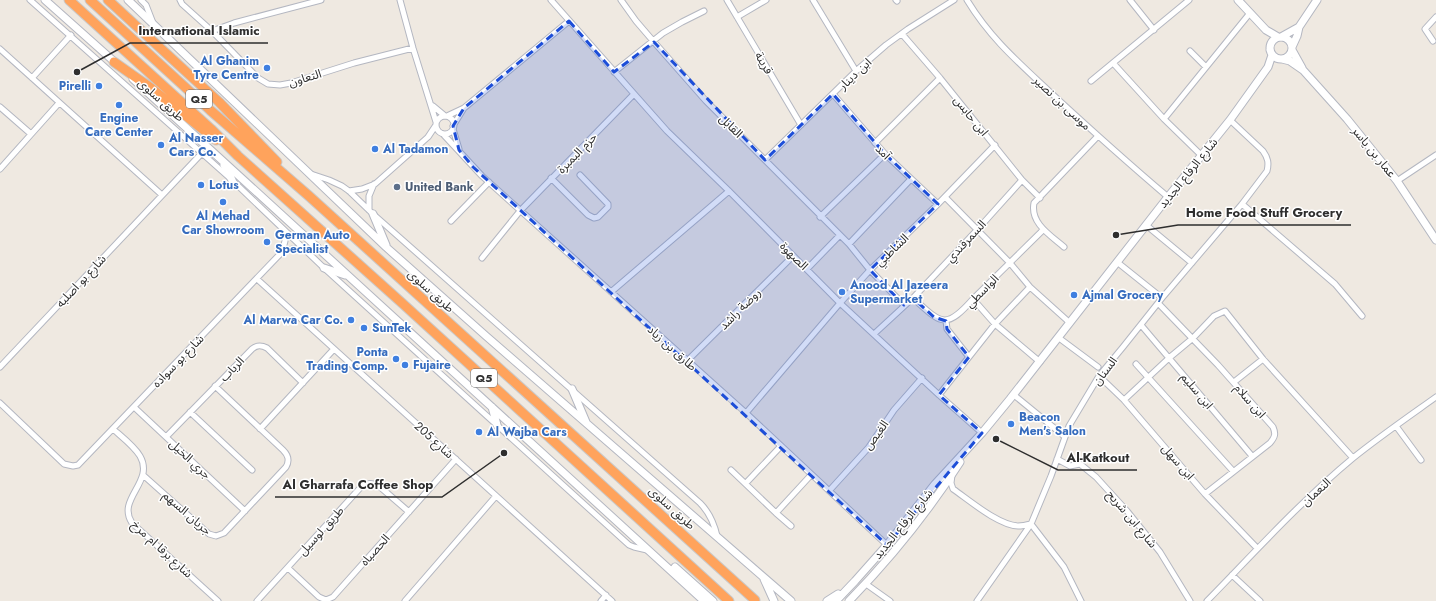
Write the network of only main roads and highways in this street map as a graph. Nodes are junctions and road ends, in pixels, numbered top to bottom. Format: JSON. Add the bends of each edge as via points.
{"nodes":[{"id":1,"x":45,"y":0,"type":"edge"},
{"id":2,"x":69,"y":0,"type":"edge"},
{"id":3,"x":90,"y":0,"type":"edge"},
{"id":4,"x":108,"y":0,"type":"edge"},
{"id":5,"x":128,"y":0,"type":"edge"},
{"id":6,"x":1238,"y":0,"type":"edge"},
{"id":7,"x":1317,"y":0,"type":"edge"},
{"id":8,"x":1299,"y":27,"type":"junction"},
{"id":9,"x":1266,"y":30,"type":"junction"},
{"id":10,"x":1280,"y":37,"type":"junction"},
{"id":11,"x":1292,"y":48,"type":"junction"},
{"id":12,"x":1270,"y":49,"type":"junction"},
{"id":13,"x":1281,"y":59,"type":"junction"},
{"id":14,"x":114,"y":62,"type":"junction"},
{"id":15,"x":1268,"y":67,"type":"junction"},
{"id":16,"x":1303,"y":70,"type":"junction"},
{"id":17,"x":238,"y":156,"type":"junction"},
{"id":18,"x":222,"y":161,"type":"junction"},
{"id":19,"x":232,"y":180,"type":"road end"},
{"id":20,"x":309,"y":196,"type":"junction"},
{"id":21,"x":371,"y":212,"type":"road end"},
{"id":22,"x":1436,"y":240,"type":"edge"},
{"id":23,"x":386,"y":247,"type":"junction"},
{"id":24,"x":324,"y":268,"type":"road end"},
{"id":25,"x":348,"y":276,"type":"junction"},
{"id":26,"x":572,"y":390,"type":"road end"},
{"id":27,"x":492,"y":406,"type":"junction"},
{"id":28,"x":586,"y":424,"type":"junction"},
{"id":29,"x":497,"y":425,"type":"road end"},
{"id":30,"x":970,"y":446,"type":"junction"},
{"id":31,"x":650,"y":550,"type":"junction"},
{"id":32,"x":762,"y":576,"type":"junction"},
{"id":33,"x":849,"y":588,"type":"junction"},
{"id":34,"x":755,"y":600,"type":"edge"},
{"id":35,"x":789,"y":600,"type":"edge"},
{"id":36,"x":704,"y":601,"type":"edge"},
{"id":37,"x":712,"y":601,"type":"edge"},
{"id":38,"x":729,"y":601,"type":"edge"},
{"id":39,"x":774,"y":601,"type":"edge"},
{"id":40,"x":798,"y":601,"type":"edge"},
{"id":41,"x":827,"y":601,"type":"edge"},
{"id":42,"x":836,"y":601,"type":"edge"},
{"id":43,"x":849,"y":601,"type":"edge"}],
"edges":[{"from":1,"to":14,"type":"main road","name":"طريق سلوى"},
{"from":2,"to":17,"type":"highway","name":"طريق سلوى","number":"Q5","via":[[211,128]]},
{"from":3,"to":20,"type":"highway","name":"طريق سلوى","number":"Q5"},
{"from":4,"to":20,"type":"highway","via":[[219,102]]},
{"from":5,"to":23,"type":"main road","name":"طريق سلوى"},
{"from":6,"to":9,"type":"main road"},
{"from":7,"to":8,"type":"main road"},
{"from":8,"to":10,"type":"main road"},
{"from":8,"to":11,"type":"main road"},
{"from":9,"to":10,"type":"main road"},
{"from":9,"to":12,"type":"main road"},
{"from":10,"to":11,"type":"main road","via":[[1288,39]]},
{"from":10,"to":12,"type":"main road","via":[[1272,41]]},
{"from":11,"to":13,"type":"main road","via":[[1290,55]]},
{"from":11,"to":16,"type":"main road","name":"عمار بن ياسر"},
{"from":12,"to":13,"type":"main road","via":[[1274,56]]},
{"from":12,"to":15,"type":"main road","name":"شارع الرفاع الجديد","via":[[1272,55]]},
{"from":13,"to":15,"type":"main road","name":"شارع الرفاع الجديد"},
{"from":13,"to":16,"type":"main road","name":"عمار بن ياسر","via":[[1290,61]]},
{"from":14,"to":17,"type":"highway"},
{"from":14,"to":18,"type":"main road","name":"طريق سلوى"},
{"from":15,"to":30,"type":"main road","name":"شارع الرفاع الجديد","via":[[1230,120],[1059,338]]},
{"from":16,"to":22,"type":"main road","name":"عمار بن ياسر","via":[[1397,181]]},
{"from":17,"to":38,"type":"highway","name":"طريق سلوى","number":"Q5"},
{"from":18,"to":19,"type":"main road"},
{"from":18,"to":25,"type":"main road","name":"طريق سلوى"},
{"from":20,"to":34,"type":"highway","name":"طريق سلوى","number":"Q5"},
{"from":21,"to":23,"type":"main road"},
{"from":23,"to":28,"type":"main road","name":"طريق سلوى"},
{"from":24,"to":25,"type":"main road"},
{"from":25,"to":27,"type":"main road","name":"طريق سلوى"},
{"from":26,"to":28,"type":"main road"},
{"from":27,"to":29,"type":"main road"},
{"from":27,"to":31,"type":"main road","name":"طريق سلوى"},
{"from":28,"to":32,"type":"main road","name":"طريق سلوى"},
{"from":30,"to":33,"type":"main road","name":"شارع الرفاع الجديد"},
{"from":30,"to":43,"type":"main road","name":"شارع الرفاع الجديد","via":[[940,492],[894,551]]},
{"from":31,"to":36,"type":"main road","name":"طريق سلوى"},
{"from":31,"to":37,"type":"main road","via":[[673,566]]},
{"from":32,"to":35,"type":"main road","name":"طريق سلوى"},
{"from":32,"to":39,"type":"main road"},
{"from":33,"to":41,"type":"main road"},
{"from":33,"to":42,"type":"main road","name":"شارع الرفاع الجديد"},
{"from":35,"to":40,"type":"main road","name":"طريق سلوى"}]}
